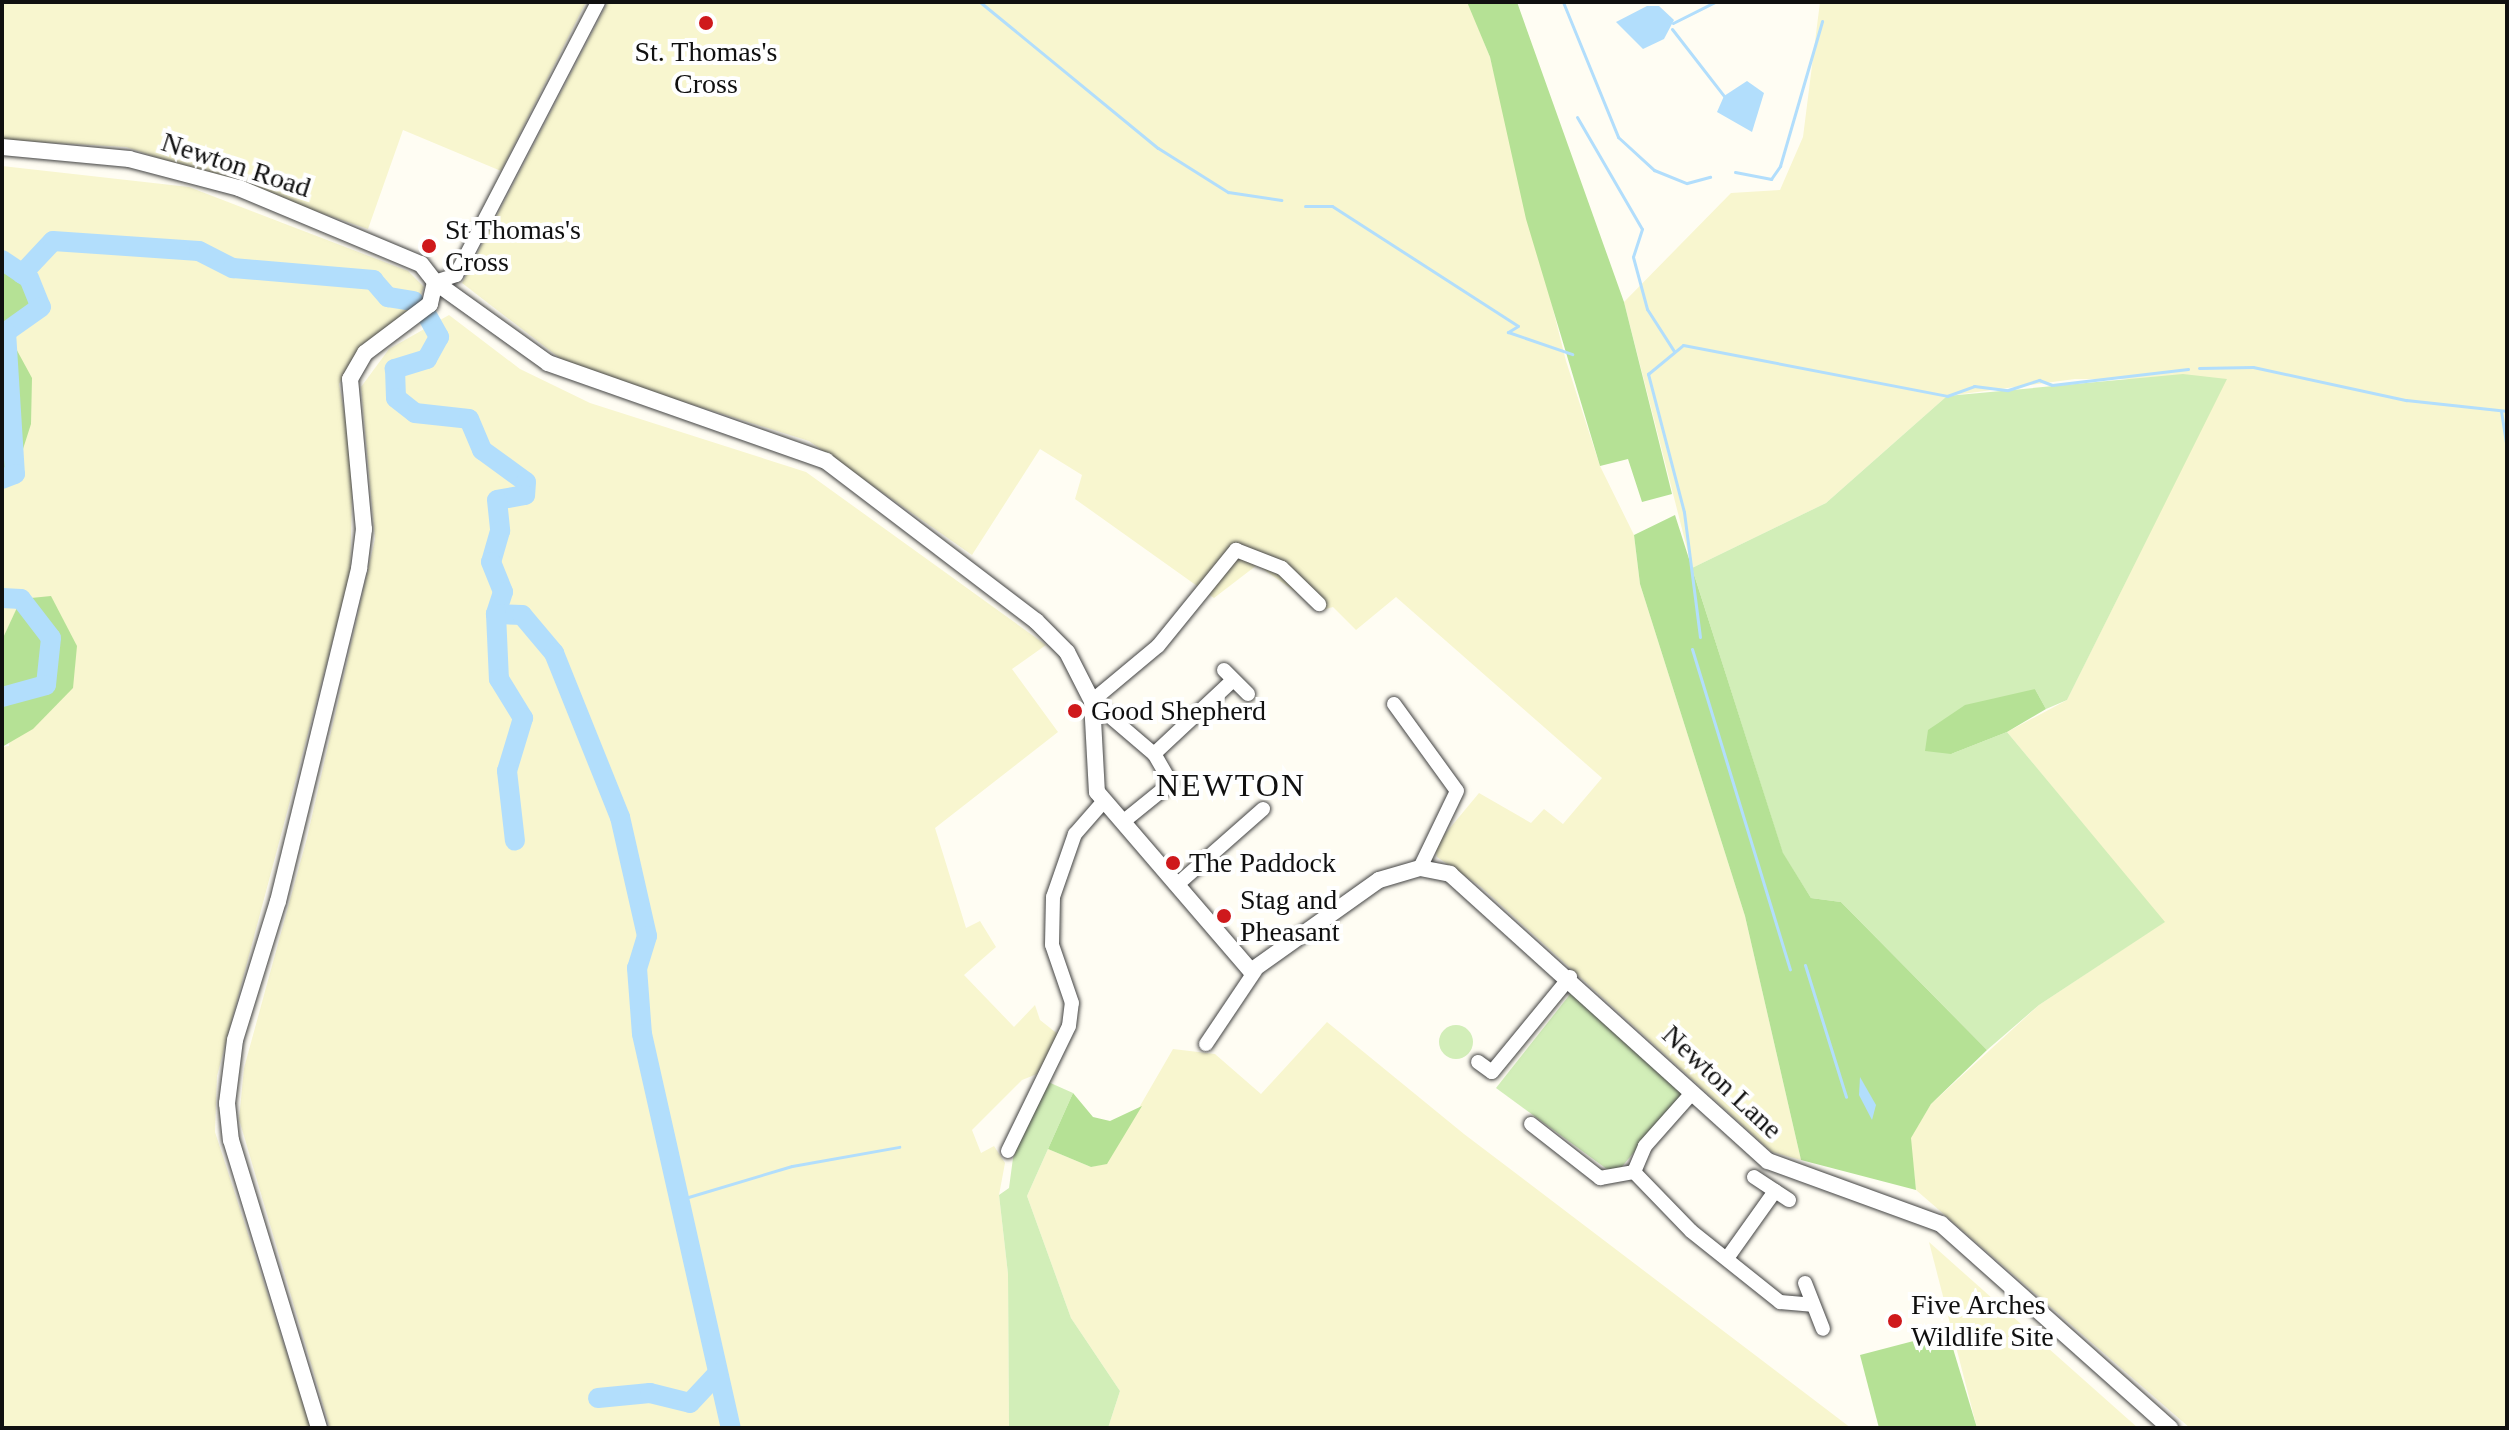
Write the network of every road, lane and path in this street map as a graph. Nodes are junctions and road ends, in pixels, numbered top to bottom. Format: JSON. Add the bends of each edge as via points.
{"nodes":[{"id":1,"x":598,"y":2,"type":"edge"},
{"id":2,"x":2,"y":147,"type":"edge"},
{"id":3,"x":435,"y":282,"type":"junction"},
{"id":4,"x":1319,"y":604,"type":"dead end"},
{"id":5,"x":1248,"y":694,"type":"dead end"},
{"id":6,"x":1092,"y":701,"type":"junction"},
{"id":7,"x":1394,"y":704,"type":"dead end"},
{"id":8,"x":1154,"y":754,"type":"junction"},
{"id":9,"x":1104,"y":801,"type":"junction"},
{"id":10,"x":1263,"y":809,"type":"dead end"},
{"id":11,"x":1124,"y":821,"type":"junction"},
{"id":12,"x":1420,"y":868,"type":"junction"},
{"id":13,"x":1179,"y":883,"type":"junction"},
{"id":14,"x":1251,"y":969,"type":"junction"},
{"id":15,"x":1570,"y":977,"type":"junction"},
{"id":16,"x":1206,"y":1044,"type":"dead end"},
{"id":17,"x":1478,"y":1062,"type":"dead end"},
{"id":18,"x":1692,"y":1093,"type":"junction"},
{"id":19,"x":1531,"y":1124,"type":"dead end"},
{"id":20,"x":1008,"y":1151,"type":"dead end"},
{"id":21,"x":1634,"y":1172,"type":"junction"},
{"id":22,"x":1754,"y":1177,"type":"dead end"},
{"id":23,"x":1775,"y":1191,"type":"junction"},
{"id":24,"x":1789,"y":1200,"type":"dead end"},
{"id":25,"x":1728,"y":1257,"type":"junction"},
{"id":26,"x":1805,"y":1283,"type":"dead end"},
{"id":27,"x":1812,"y":1305,"type":"junction"},
{"id":28,"x":1823,"y":1329,"type":"dead end"},
{"id":29,"x":319,"y":1428,"type":"edge"},
{"id":30,"x":2170,"y":1428,"type":"edge"}],
"edges":[{"from":1,"to":3,"type":"street","via":[[456,275]]},
{"from":2,"to":3,"type":"street","name":"Newton Road","via":[[129,159],[239,188],[401,254],[431,271]]},
{"from":3,"to":6,"type":"street","name":"Newton Road","via":[[548,363],[826,461],[1036,621],[1067,652]]},
{"from":3,"to":29,"type":"street","via":[[430,304],[365,353],[350,379],[364,529],[359,569],[278,901],[235,1040],[227,1103],[231,1140]]},
{"from":4,"to":6,"type":"street","via":[[1282,568],[1236,550],[1158,646]]},
{"from":5,"to":8,"type":"street","via":[[1228,675]]},
{"from":6,"to":8,"type":"street"},
{"from":6,"to":9,"type":"street","via":[[1093,778]]},
{"from":7,"to":12,"type":"street","via":[[1457,791]]},
{"from":8,"to":11,"type":"street","via":[[1171,783]]},
{"from":9,"to":11,"type":"street"},
{"from":9,"to":20,"type":"street","via":[[1075,834],[1053,897],[1052,945],[1072,1003],[1069,1026]]},
{"from":10,"to":13,"type":"street"},
{"from":11,"to":13,"type":"street"},
{"from":12,"to":14,"type":"street","via":[[1379,880]]},
{"from":12,"to":15,"type":"street","name":"Newton Lane","via":[[1462,881]]},
{"from":13,"to":14,"type":"street"},
{"from":14,"to":16,"type":"street"},
{"from":15,"to":17,"type":"street","via":[[1492,1072]]},
{"from":15,"to":18,"type":"street","name":"Newton Lane"},
{"from":18,"to":21,"type":"street","via":[[1639,1154]]},
{"from":18,"to":30,"type":"street","name":"Newton Lane","via":[[1768,1161],[1802,1178],[1914,1210],[1981,1257]]},
{"from":19,"to":21,"type":"street","via":[[1600,1178]]},
{"from":21,"to":25,"type":"street"},
{"from":22,"to":23,"type":"street"},
{"from":23,"to":24,"type":"street"},
{"from":23,"to":25,"type":"street"},
{"from":25,"to":27,"type":"street","via":[[1784,1305]]},
{"from":26,"to":27,"type":"street"},
{"from":27,"to":28,"type":"street"}]}
